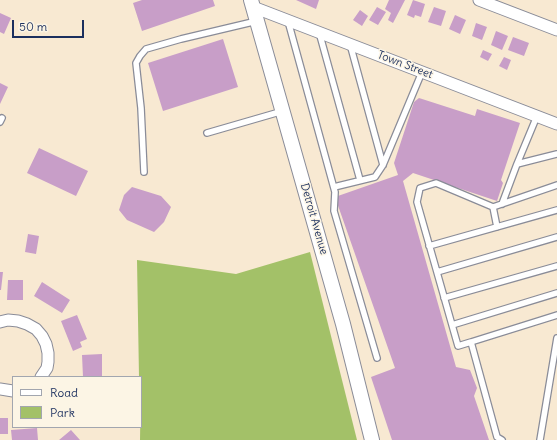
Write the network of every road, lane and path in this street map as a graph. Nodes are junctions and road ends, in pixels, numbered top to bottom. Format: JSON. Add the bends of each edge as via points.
{"nodes":[{"id":1,"x":479,"y":0,"type":"edge"},
{"id":2,"x":252,"y":4,"type":"edge"},
{"id":3,"x":288,"y":20,"type":"junction"},
{"id":4,"x":257,"y":21,"type":"junction"},
{"id":5,"x":557,"y":30,"type":"edge"},
{"id":6,"x":319,"y":32,"type":"junction"},
{"id":7,"x":350,"y":44,"type":"junction"},
{"id":8,"x":422,"y":72,"type":"junction"},
{"id":9,"x":283,"y":111,"type":"junction"},
{"id":10,"x":537,"y":116,"type":"junction"},
{"id":11,"x":557,"y":124,"type":"edge"},
{"id":12,"x":207,"y":133,"type":"dead end"},
{"id":13,"x":557,"y":154,"type":"edge"},
{"id":14,"x":517,"y":164,"type":"junction"},
{"id":15,"x":383,"y":165,"type":"junction"},
{"id":16,"x":144,"y":172,"type":"dead end"},
{"id":17,"x":360,"y":180,"type":"junction"},
{"id":18,"x":557,"y":185,"type":"edge"},
{"id":19,"x":334,"y":187,"type":"junction"},
{"id":20,"x":502,"y":204,"type":"junction"},
{"id":21,"x":493,"y":207,"type":"junction"},
{"id":22,"x":557,"y":210,"type":"edge"},
{"id":23,"x":497,"y":227,"type":"junction"},
{"id":24,"x":557,"y":237,"type":"edge"},
{"id":25,"x":429,"y":246,"type":"junction"},
{"id":26,"x":557,"y":266,"type":"edge"},
{"id":27,"x":437,"y":272,"type":"junction"},
{"id":28,"x":557,"y":293,"type":"edge"},
{"id":29,"x":444,"y":298,"type":"junction"},
{"id":30,"x":557,"y":315,"type":"edge"},
{"id":31,"x":0,"y":322,"type":"edge"},
{"id":32,"x":452,"y":325,"type":"junction"},
{"id":33,"x":557,"y":338,"type":"edge"},
{"id":34,"x":471,"y":342,"type":"junction"},
{"id":35,"x":377,"y":358,"type":"dead end"},
{"id":36,"x":44,"y":373,"type":"edge"},
{"id":37,"x":0,"y":389,"type":"edge"},
{"id":38,"x":12,"y":391,"type":"edge"},
{"id":39,"x":372,"y":440,"type":"edge"},
{"id":40,"x":502,"y":440,"type":"edge"},
{"id":41,"x":540,"y":440,"type":"edge"}],
"edges":[{"from":1,"to":5,"type":"street"},
{"from":2,"to":3,"type":"street","name":"Town Street"},
{"from":2,"to":4,"type":"street","name":"Detroit Avenue"},
{"from":3,"to":6,"type":"street","name":"Town Street"},
{"from":3,"to":19,"type":"lane"},
{"from":4,"to":9,"type":"street","name":"Detroit Avenue"},
{"from":4,"to":16,"type":"lane","via":[[146,49],[140,56],[136,63]]},
{"from":6,"to":7,"type":"street","name":"Town Street"},
{"from":6,"to":17,"type":"lane"},
{"from":7,"to":8,"type":"street","name":"Town Street"},
{"from":7,"to":15,"type":"lane"},
{"from":8,"to":10,"type":"street","name":"Town Street"},
{"from":8,"to":15,"type":"lane"},
{"from":9,"to":12,"type":"lane"},
{"from":9,"to":39,"type":"street","name":"Detroit Avenue","via":[[343,324]]},
{"from":10,"to":11,"type":"street","name":"Town Street"},
{"from":10,"to":14,"type":"lane"},
{"from":13,"to":14,"type":"lane"},
{"from":14,"to":20,"type":"lane"},
{"from":15,"to":17,"type":"lane","via":[[375,177]]},
{"from":17,"to":19,"type":"lane"},
{"from":18,"to":20,"type":"lane"},
{"from":19,"to":35,"type":"lane","via":[[334,211]]},
{"from":20,"to":21,"type":"lane"},
{"from":21,"to":23,"type":"lane"},
{"from":21,"to":25,"type":"lane","via":[[436,183],[420,188],[417,202]]},
{"from":22,"to":23,"type":"lane"},
{"from":23,"to":25,"type":"lane"},
{"from":24,"to":27,"type":"lane"},
{"from":25,"to":27,"type":"lane"},
{"from":26,"to":29,"type":"lane"},
{"from":27,"to":29,"type":"lane"},
{"from":28,"to":32,"type":"lane"},
{"from":29,"to":32,"type":"lane"},
{"from":30,"to":34,"type":"lane"},
{"from":31,"to":36,"type":"street","via":[[18,321],[36,329],[42,336],[48,353]]},
{"from":32,"to":34,"type":"lane","via":[[458,346]]},
{"from":33,"to":41,"type":"lane"},
{"from":34,"to":40,"type":"lane","via":[[498,437]]},
{"from":37,"to":38,"type":"street"}]}
